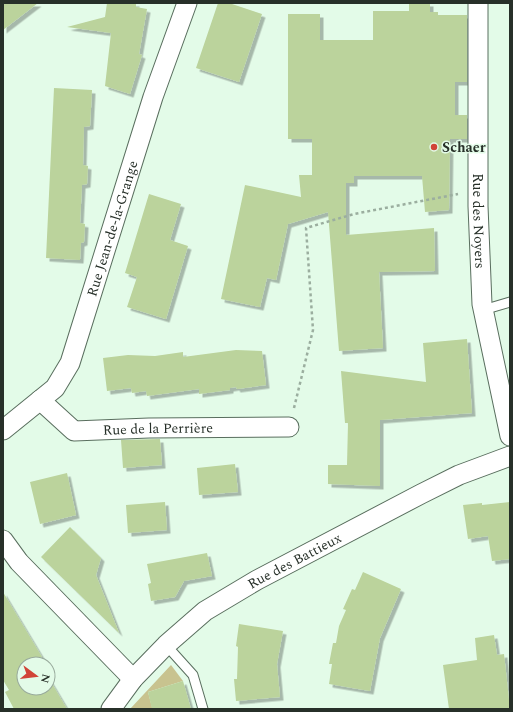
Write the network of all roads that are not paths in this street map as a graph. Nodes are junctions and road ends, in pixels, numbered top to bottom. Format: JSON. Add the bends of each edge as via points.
{"nodes":[{"id":1,"x":187,"y":3,"type":"edge"},
{"id":2,"x":478,"y":3,"type":"edge"},
{"id":3,"x":510,"y":302,"type":"edge"},
{"id":4,"x":483,"y":310,"type":"junction"},
{"id":5,"x":40,"y":400,"type":"junction"},
{"id":6,"x":289,"y":427,"type":"road end"},
{"id":7,"x":3,"y":430,"type":"edge"},
{"id":8,"x":510,"y":436,"type":"edge"},
{"id":9,"x":510,"y":456,"type":"edge"},
{"id":10,"x":3,"y":540,"type":"edge"},
{"id":11,"x":166,"y":645,"type":"junction"},
{"id":12,"x":133,"y":679,"type":"junction"},
{"id":13,"x":111,"y":709,"type":"edge"},
{"id":14,"x":203,"y":709,"type":"edge"}],
"edges":[{"from":1,"to":5,"type":"street","name":"Rue Jean-de-la-Grange","via":[[153,97],[70,363],[55,388]]},
{"from":2,"to":4,"type":"street","name":"Rue des Noyers","via":[[478,206]]},
{"from":3,"to":4,"type":"lane"},
{"from":4,"to":8,"type":"street","name":"Rue des Noyers"},
{"from":5,"to":6,"type":"street","name":"Rue de la Perrière","via":[[74,431]]},
{"from":5,"to":7,"type":"street","name":"Rue Jean-de-la-Grange"},
{"from":9,"to":11,"type":"street","name":"Rue des Battieux","via":[[459,475],[257,580],[205,611]]},
{"from":10,"to":12,"type":"street","via":[[24,568]]},
{"from":11,"to":12,"type":"street","name":"Rue des Battieux"},
{"from":11,"to":14,"type":"lane","via":[[193,674]]},
{"from":12,"to":13,"type":"street","name":"Rue des Battieux"}]}
